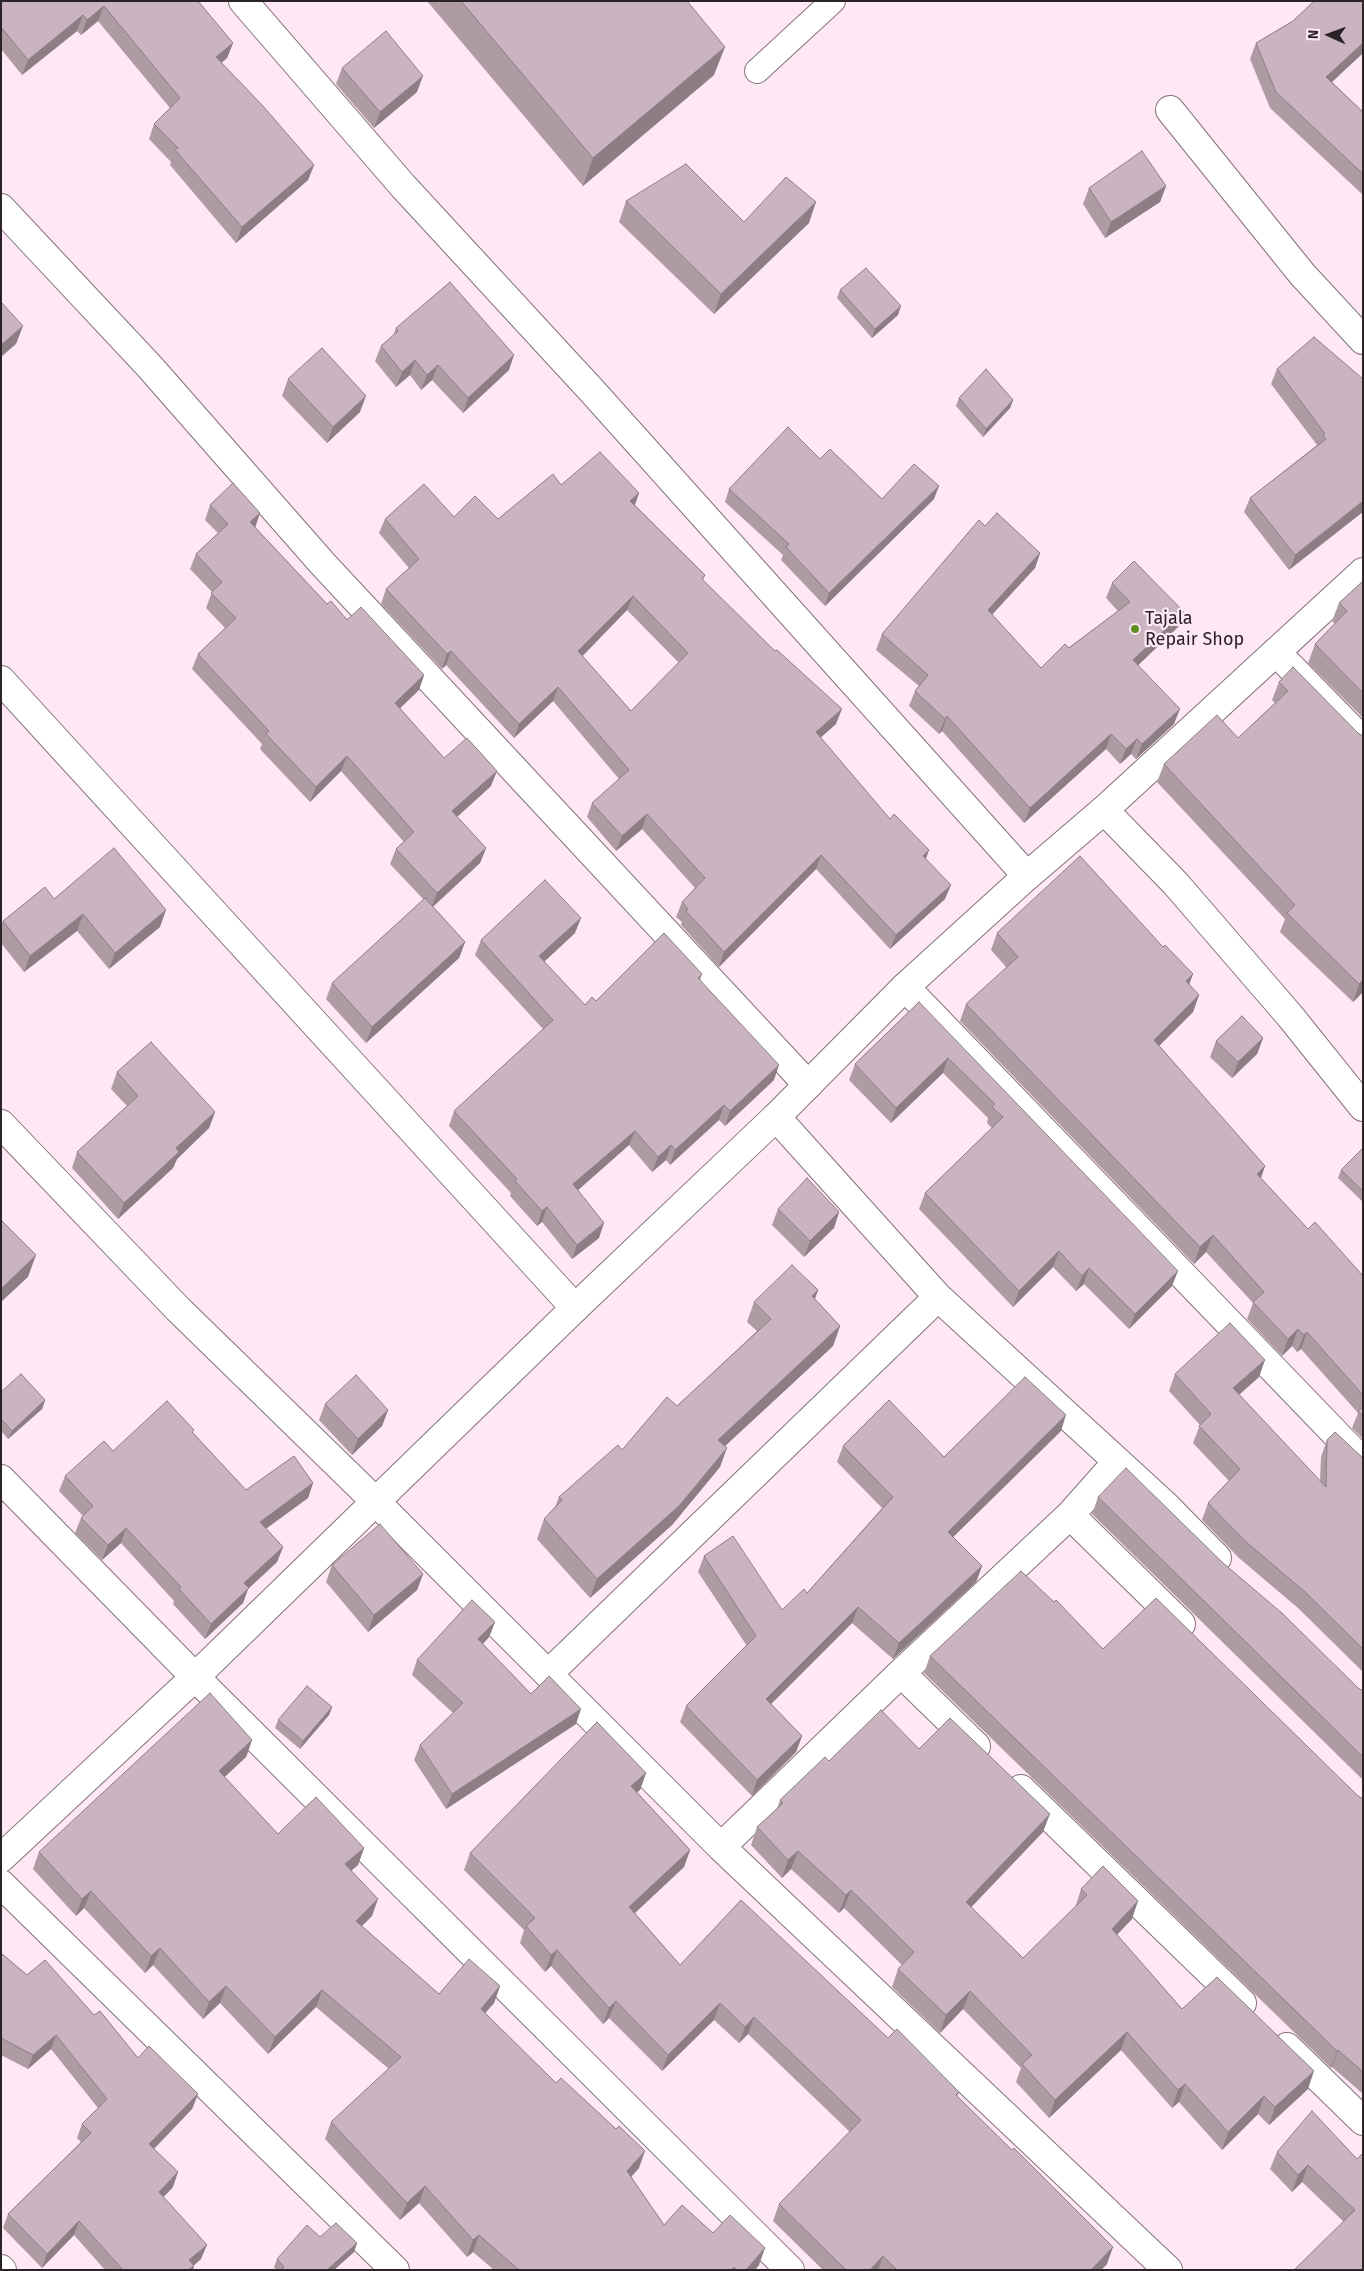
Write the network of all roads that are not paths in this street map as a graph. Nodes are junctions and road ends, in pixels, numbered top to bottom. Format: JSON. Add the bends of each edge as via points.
{"nodes":[{"id":1,"x":243,"y":1,"type":"edge"},
{"id":2,"x":833,"y":1,"type":"edge"},
{"id":3,"x":758,"y":71,"type":"dead end"},
{"id":4,"x":1170,"y":110,"type":"dead end"},
{"id":5,"x":1,"y":208,"type":"edge"},
{"id":6,"x":1363,"y":340,"type":"edge"},
{"id":7,"x":1363,"y":572,"type":"edge"},
{"id":8,"x":1276,"y":652,"type":"junction"},
{"id":9,"x":1,"y":680,"type":"edge"},
{"id":10,"x":1363,"y":741,"type":"edge"},
{"id":11,"x":1104,"y":810,"type":"junction"},
{"id":12,"x":1027,"y":876,"type":"junction"},
{"id":13,"x":905,"y":987,"type":"junction"},
{"id":14,"x":808,"y":1085,"type":"junction"},
{"id":15,"x":1363,"y":1107,"type":"edge"},
{"id":16,"x":776,"y":1116,"type":"junction"},
{"id":17,"x":1,"y":1124,"type":"edge"},
{"id":18,"x":938,"y":1297,"type":"junction"},
{"id":19,"x":575,"y":1308,"type":"junction"},
{"id":20,"x":1117,"y":1462,"type":"junction"},
{"id":21,"x":1363,"y":1462,"type":"edge"},
{"id":22,"x":1,"y":1479,"type":"edge"},
{"id":23,"x":376,"y":1502,"type":"junction"},
{"id":24,"x":1070,"y":1515,"type":"junction"},
{"id":25,"x":1235,"y":1576,"type":"edge"},
{"id":26,"x":1196,"y":1639,"type":"edge"},
{"id":27,"x":900,"y":1673,"type":"junction"},
{"id":28,"x":548,"y":1674,"type":"junction"},
{"id":29,"x":195,"y":1677,"type":"junction"},
{"id":30,"x":721,"y":1847,"type":"junction"},
{"id":31,"x":1,"y":1858,"type":"edge"},
{"id":32,"x":1,"y":1884,"type":"edge"},
{"id":33,"x":1363,"y":2121,"type":"edge"},
{"id":34,"x":395,"y":2270,"type":"edge"},
{"id":35,"x":790,"y":2270,"type":"edge"},
{"id":36,"x":1168,"y":2270,"type":"edge"}],
"edges":[{"from":1,"to":12,"type":"street","via":[[403,186],[593,392]]},
{"from":2,"to":3,"type":"lane"},
{"from":4,"to":6,"type":"street","via":[[1302,274]]},
{"from":5,"to":14,"type":"street","via":[[150,367],[322,563]]},
{"from":7,"to":8,"type":"street"},
{"from":8,"to":10,"type":"street"},
{"from":8,"to":11,"type":"street"},
{"from":9,"to":19,"type":"street"},
{"from":11,"to":12,"type":"street"},
{"from":11,"to":15,"type":"street","via":[[1182,892],[1290,1016]]},
{"from":12,"to":13,"type":"street"},
{"from":13,"to":14,"type":"street"},
{"from":13,"to":21,"type":"street"},
{"from":14,"to":16,"type":"street"},
{"from":16,"to":18,"type":"street"},
{"from":16,"to":19,"type":"street"},
{"from":17,"to":23,"type":"street","via":[[178,1309]]},
{"from":18,"to":20,"type":"street"},
{"from":18,"to":28,"type":"street"},
{"from":19,"to":23,"type":"street"},
{"from":20,"to":24,"type":"street"},
{"from":20,"to":25,"type":"street","via":[[1165,1504]]},
{"from":22,"to":29,"type":"street"},
{"from":23,"to":28,"type":"street"},
{"from":23,"to":29,"type":"street"},
{"from":24,"to":26,"type":"street"},
{"from":24,"to":27,"type":"street"},
{"from":27,"to":30,"type":"street"},
{"from":27,"to":33,"type":"street"},
{"from":28,"to":30,"type":"street"},
{"from":29,"to":31,"type":"street"},
{"from":29,"to":35,"type":"street"},
{"from":30,"to":36,"type":"street"},
{"from":32,"to":34,"type":"street"}]}
